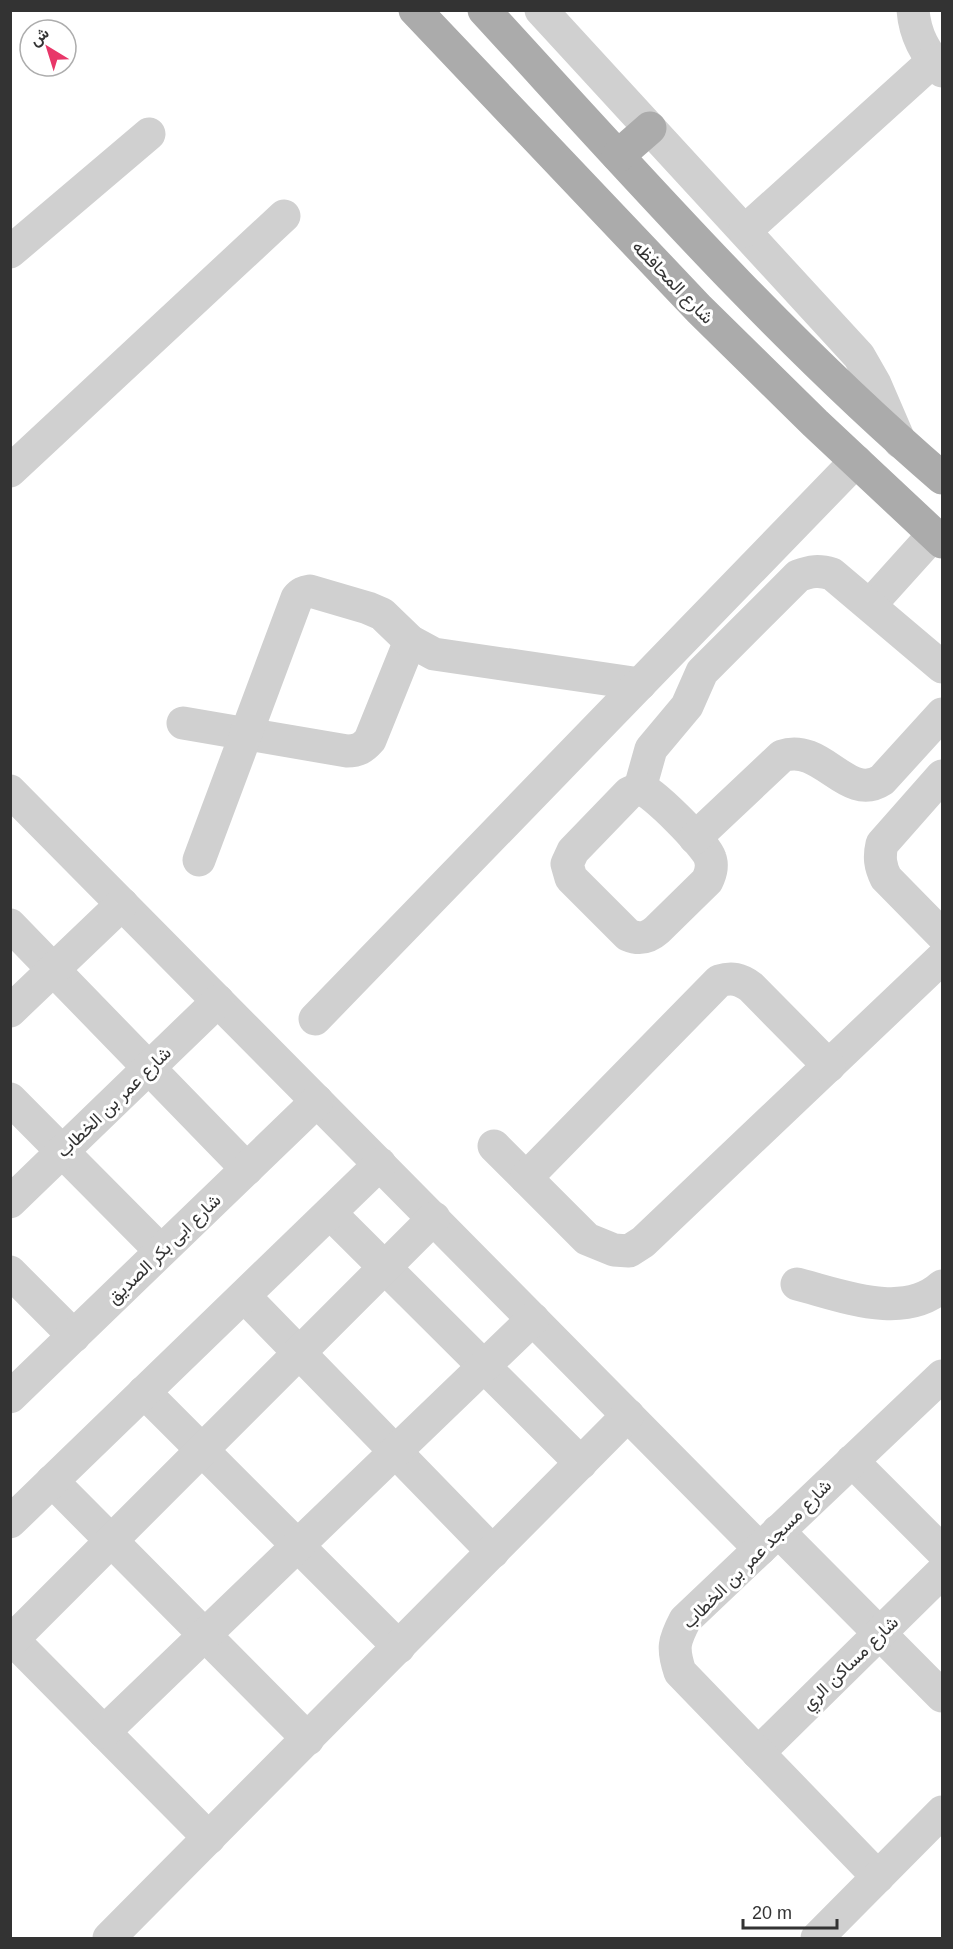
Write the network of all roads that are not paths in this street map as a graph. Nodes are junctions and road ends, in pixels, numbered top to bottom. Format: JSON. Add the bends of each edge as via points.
{"nodes":[{"id":1,"x":415,"y":10,"type":"edge"},
{"id":2,"x":484,"y":10,"type":"edge"},
{"id":3,"x":541,"y":10,"type":"edge"},
{"id":4,"x":913,"y":10,"type":"edge"},
{"id":5,"x":938,"y":66,"type":"edge"},
{"id":6,"x":650,"y":128,"type":"junction"},
{"id":7,"x":149,"y":134,"type":"dead end"},
{"id":8,"x":618,"y":156,"type":"junction"},
{"id":9,"x":284,"y":216,"type":"dead end"},
{"id":10,"x":745,"y":231,"type":"junction"},
{"id":11,"x":10,"y":252,"type":"edge"},
{"id":12,"x":900,"y":442,"type":"junction"},
{"id":13,"x":856,"y":461,"type":"junction"},
{"id":14,"x":10,"y":471,"type":"edge"},
{"id":15,"x":942,"y":478,"type":"edge"},
{"id":16,"x":938,"y":538,"type":"edge"},
{"id":17,"x":870,"y":605,"type":"junction"},
{"id":18,"x":410,"y":641,"type":"junction"},
{"id":19,"x":942,"y":667,"type":"edge"},
{"id":20,"x":640,"y":684,"type":"junction"},
{"id":21,"x":942,"y":714,"type":"edge"},
{"id":22,"x":183,"y":723,"type":"dead end"},
{"id":23,"x":246,"y":734,"type":"junction"},
{"id":24,"x":942,"y":776,"type":"edge"},
{"id":25,"x":640,"y":788,"type":"junction"},
{"id":26,"x":15,"y":804,"type":"edge"},
{"id":27,"x":695,"y":838,"type":"junction"},
{"id":28,"x":199,"y":860,"type":"dead end"},
{"id":29,"x":122,"y":904,"type":"junction"},
{"id":30,"x":10,"y":925,"type":"edge"},
{"id":31,"x":942,"y":935,"type":"edge"},
{"id":32,"x":942,"y":958,"type":"edge"},
{"id":33,"x":54,"y":970,"type":"junction"},
{"id":34,"x":218,"y":1001,"type":"junction"},
{"id":35,"x":10,"y":1011,"type":"edge"},
{"id":36,"x":315,"y":1019,"type":"dead end"},
{"id":37,"x":829,"y":1065,"type":"junction"},
{"id":38,"x":150,"y":1068,"type":"junction"},
{"id":39,"x":10,"y":1100,"type":"edge"},
{"id":40,"x":317,"y":1101,"type":"junction"},
{"id":41,"x":494,"y":1146,"type":"dead end"},
{"id":42,"x":62,"y":1152,"type":"junction"},
{"id":43,"x":380,"y":1164,"type":"junction"},
{"id":44,"x":247,"y":1168,"type":"junction"},
{"id":45,"x":526,"y":1178,"type":"junction"},
{"id":46,"x":10,"y":1202,"type":"edge"},
{"id":47,"x":330,"y":1213,"type":"junction"},
{"id":48,"x":434,"y":1218,"type":"junction"},
{"id":49,"x":161,"y":1251,"type":"junction"},
{"id":50,"x":384,"y":1267,"type":"junction"},
{"id":51,"x":10,"y":1272,"type":"edge"},
{"id":52,"x":797,"y":1284,"type":"dead end"},
{"id":53,"x":942,"y":1286,"type":"edge"},
{"id":54,"x":244,"y":1296,"type":"junction"},
{"id":55,"x":533,"y":1319,"type":"junction"},
{"id":56,"x":74,"y":1336,"type":"junction"},
{"id":57,"x":299,"y":1352,"type":"junction"},
{"id":58,"x":484,"y":1366,"type":"junction"},
{"id":59,"x":937,"y":1391,"type":"edge"},
{"id":60,"x":144,"y":1392,"type":"junction"},
{"id":61,"x":10,"y":1397,"type":"edge"},
{"id":62,"x":628,"y":1415,"type":"junction"},
{"id":63,"x":202,"y":1450,"type":"junction"},
{"id":64,"x":396,"y":1451,"type":"junction"},
{"id":65,"x":852,"y":1461,"type":"junction"},
{"id":66,"x":581,"y":1463,"type":"junction"},
{"id":67,"x":52,"y":1481,"type":"junction"},
{"id":68,"x":10,"y":1522,"type":"edge"},
{"id":69,"x":111,"y":1540,"type":"junction"},
{"id":70,"x":769,"y":1540,"type":"junction"},
{"id":71,"x":298,"y":1546,"type":"junction"},
{"id":72,"x":942,"y":1551,"type":"edge"},
{"id":73,"x":493,"y":1552,"type":"junction"},
{"id":74,"x":942,"y":1572,"type":"edge"},
{"id":75,"x":880,"y":1634,"type":"junction"},
{"id":76,"x":205,"y":1635,"type":"junction"},
{"id":77,"x":12,"y":1638,"type":"edge"},
{"id":78,"x":399,"y":1647,"type":"junction"},
{"id":79,"x":942,"y":1696,"type":"edge"},
{"id":80,"x":104,"y":1732,"type":"junction"},
{"id":81,"x":308,"y":1738,"type":"junction"},
{"id":82,"x":758,"y":1753,"type":"junction"},
{"id":83,"x":942,"y":1812,"type":"edge"},
{"id":84,"x":209,"y":1838,"type":"junction"},
{"id":85,"x":878,"y":1877,"type":"junction"},
{"id":86,"x":109,"y":1938,"type":"edge"},
{"id":87,"x":818,"y":1938,"type":"edge"}],
"edges":[{"from":1,"to":13,"type":"main road","name":"شارع المحافظه","via":[[699,309]]},
{"from":2,"to":8,"type":"main road"},
{"from":3,"to":6,"type":"street"},
{"from":4,"to":5,"type":"street","via":[[914,28],[922,46]]},
{"from":5,"to":10,"type":"street"},
{"from":6,"to":8,"type":"main road"},
{"from":6,"to":10,"type":"street"},
{"from":7,"to":11,"type":"street"},
{"from":8,"to":12,"type":"main road","via":[[727,273]]},
{"from":9,"to":14,"type":"street"},
{"from":10,"to":12,"type":"street","via":[[859,356]]},
{"from":12,"to":15,"type":"main road"},
{"from":13,"to":16,"type":"main road","name":"شارع المحافظه"},
{"from":13,"to":20,"type":"street"},
{"from":16,"to":17,"type":"street"},
{"from":17,"to":19,"type":"street"},
{"from":17,"to":25,"type":"street","via":[[832,573],[815,570],[798,576],[702,672],[687,706],[651,749]]},
{"from":18,"to":20,"type":"street","via":[[434,654]]},
{"from":18,"to":23,"type":"street","via":[[364,747],[347,752]]},
{"from":18,"to":23,"type":"street","via":[[382,614],[310,591],[301,594]]},
{"from":20,"to":36,"type":"street"},
{"from":21,"to":27,"type":"street","via":[[874,785],[859,786],[800,753],[782,756]]},
{"from":22,"to":23,"type":"street"},
{"from":23,"to":28,"type":"street"},
{"from":24,"to":31,"type":"street","via":[[882,844],[880,867]]},
{"from":25,"to":27,"type":"street","via":[[652,793]]},
{"from":25,"to":27,"type":"street","via":[[621,801],[573,851],[567,864],[572,878],[628,935],[651,936],[707,881],[711,873],[710,856]]},
{"from":26,"to":29,"type":"street"},
{"from":29,"to":33,"type":"street"},
{"from":29,"to":34,"type":"street"},
{"from":30,"to":33,"type":"street"},
{"from":32,"to":37,"type":"street"},
{"from":33,"to":35,"type":"street"},
{"from":33,"to":38,"type":"street"},
{"from":34,"to":38,"type":"street","name":"شارع عمر بن الخطاب"},
{"from":34,"to":40,"type":"street"},
{"from":37,"to":45,"type":"street","via":[[644,1242],[629,1251],[614,1250],[587,1239]]},
{"from":37,"to":45,"type":"street","via":[[742,980],[719,981]]},
{"from":38,"to":42,"type":"street","name":"شارع عمر بن الخطاب"},
{"from":38,"to":44,"type":"street"},
{"from":39,"to":42,"type":"street"},
{"from":40,"to":43,"type":"street"},
{"from":40,"to":44,"type":"street","name":"شارع ابى بكر الصديق"},
{"from":41,"to":45,"type":"street"},
{"from":42,"to":46,"type":"street","name":"شارع عمر بن الخطاب"},
{"from":42,"to":49,"type":"street"},
{"from":43,"to":47,"type":"street"},
{"from":43,"to":48,"type":"street"},
{"from":44,"to":49,"type":"street","name":"شارع ابى بكر الصديق"},
{"from":47,"to":50,"type":"street"},
{"from":47,"to":54,"type":"street"},
{"from":48,"to":50,"type":"street"},
{"from":48,"to":55,"type":"street"},
{"from":49,"to":56,"type":"street","name":"شارع ابى بكر الصديق"},
{"from":50,"to":57,"type":"street"},
{"from":50,"to":58,"type":"street"},
{"from":51,"to":56,"type":"street"},
{"from":52,"to":53,"type":"street","via":[[896,1305],[918,1300]]},
{"from":54,"to":57,"type":"street"},
{"from":54,"to":60,"type":"street"},
{"from":55,"to":58,"type":"street"},
{"from":55,"to":62,"type":"street"},
{"from":56,"to":61,"type":"street","name":"شارع ابى بكر الصديق"},
{"from":57,"to":63,"type":"street"},
{"from":57,"to":64,"type":"street"},
{"from":58,"to":64,"type":"street"},
{"from":58,"to":66,"type":"street"},
{"from":59,"to":65,"type":"street","name":"شارع مسجد عمر بن الخطاب"},
{"from":60,"to":63,"type":"street"},
{"from":60,"to":67,"type":"street"},
{"from":62,"to":66,"type":"street"},
{"from":62,"to":70,"type":"street"},
{"from":63,"to":69,"type":"street"},
{"from":63,"to":71,"type":"street"},
{"from":64,"to":71,"type":"street"},
{"from":64,"to":73,"type":"street"},
{"from":65,"to":70,"type":"street","name":"شارع مسجد عمر بن الخطاب"},
{"from":65,"to":72,"type":"street"},
{"from":66,"to":73,"type":"street"},
{"from":67,"to":68,"type":"street"},
{"from":67,"to":69,"type":"street"},
{"from":69,"to":76,"type":"street"},
{"from":69,"to":77,"type":"street"},
{"from":70,"to":75,"type":"street"},
{"from":70,"to":82,"type":"street","name":"شارع مسجد عمر بن الخطاب","via":[[686,1620],[676,1638],[674,1654],[680,1672]]},
{"from":71,"to":76,"type":"street"},
{"from":71,"to":78,"type":"street"},
{"from":73,"to":78,"type":"street"},
{"from":74,"to":75,"type":"street","name":"شارع مساكن الري"},
{"from":75,"to":79,"type":"street"},
{"from":75,"to":82,"type":"street","name":"شارع مساكن الري"},
{"from":76,"to":80,"type":"street"},
{"from":76,"to":81,"type":"street"},
{"from":77,"to":80,"type":"street"},
{"from":78,"to":81,"type":"street"},
{"from":80,"to":84,"type":"street"},
{"from":81,"to":84,"type":"street"},
{"from":82,"to":85,"type":"street","name":"شارع مسجد عمر بن الخطاب"},
{"from":83,"to":85,"type":"street"},
{"from":84,"to":86,"type":"street"},
{"from":85,"to":87,"type":"street"}]}
